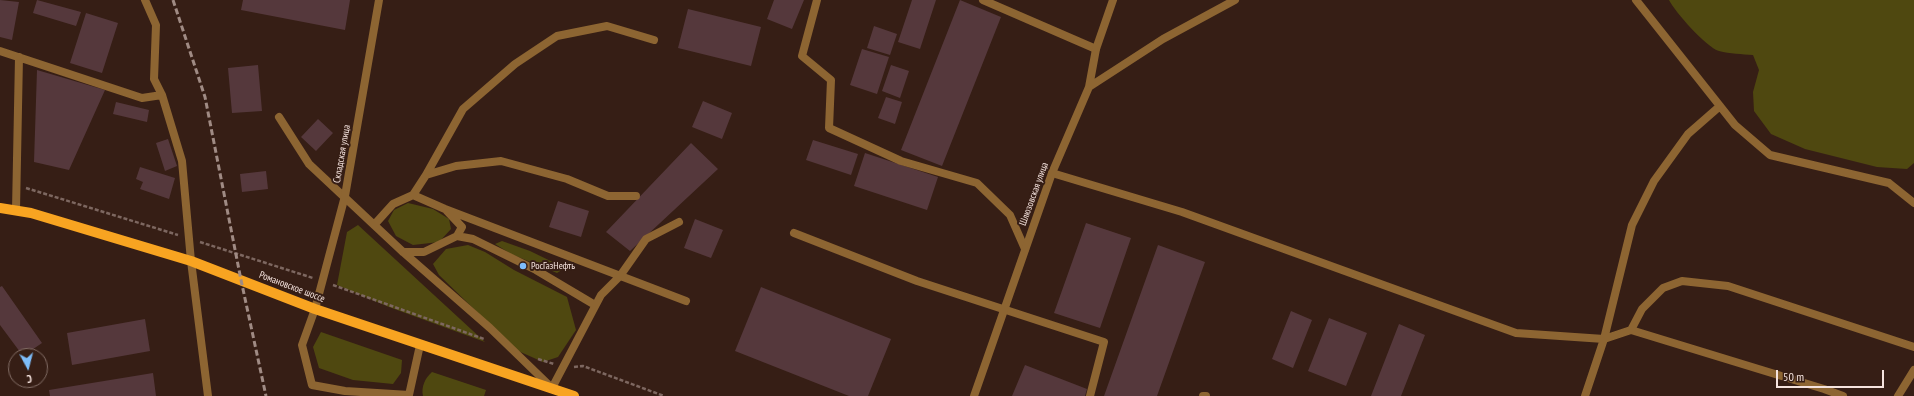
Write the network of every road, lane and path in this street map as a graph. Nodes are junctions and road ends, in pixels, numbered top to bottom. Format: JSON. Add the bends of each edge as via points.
{"nodes":[{"id":1,"x":145,"y":0,"type":"edge"},
{"id":2,"x":379,"y":0,"type":"edge"},
{"id":3,"x":817,"y":0,"type":"edge"},
{"id":4,"x":983,"y":0,"type":"edge"},
{"id":5,"x":1113,"y":0,"type":"edge"},
{"id":6,"x":1235,"y":0,"type":"edge"},
{"id":7,"x":1636,"y":0,"type":"edge"},
{"id":8,"x":654,"y":40,"type":"dead end"},
{"id":9,"x":1096,"y":49,"type":"junction"},
{"id":10,"x":0,"y":51,"type":"edge"},
{"id":11,"x":19,"y":57,"type":"junction"},
{"id":12,"x":1089,"y":87,"type":"junction"},
{"id":13,"x":162,"y":95,"type":"junction"},
{"id":14,"x":1720,"y":106,"type":"junction"},
{"id":15,"x":279,"y":117,"type":"dead end"},
{"id":16,"x":1052,"y":173,"type":"junction"},
{"id":17,"x":426,"y":175,"type":"junction"},
{"id":18,"x":413,"y":195,"type":"junction"},
{"id":19,"x":345,"y":196,"type":"junction"},
{"id":20,"x":636,"y":196,"type":"dead end"},
{"id":21,"x":1914,"y":203,"type":"edge"},
{"id":22,"x":0,"y":208,"type":"edge"},
{"id":23,"x":445,"y":209,"type":"junction"},
{"id":24,"x":16,"y":210,"type":"junction"},
{"id":25,"x":679,"y":222,"type":"dead end"},
{"id":26,"x":374,"y":224,"type":"junction"},
{"id":27,"x":794,"y":233,"type":"dead end"},
{"id":28,"x":457,"y":236,"type":"junction"},
{"id":29,"x":1025,"y":250,"type":"junction"},
{"id":30,"x":403,"y":252,"type":"junction"},
{"id":31,"x":191,"y":261,"type":"junction"},
{"id":32,"x":620,"y":276,"type":"junction"},
{"id":33,"x":686,"y":301,"type":"dead end"},
{"id":34,"x":595,"y":305,"type":"junction"},
{"id":35,"x":314,"y":309,"type":"junction"},
{"id":36,"x":1004,"y":309,"type":"junction"},
{"id":37,"x":1631,"y":330,"type":"junction"},
{"id":38,"x":1604,"y":339,"type":"junction"},
{"id":39,"x":420,"y":345,"type":"junction"},
{"id":40,"x":1914,"y":347,"type":"edge"},
{"id":41,"x":1914,"y":370,"type":"edge"},
{"id":42,"x":552,"y":388,"type":"junction"},
{"id":43,"x":208,"y":396,"type":"edge"},
{"id":44,"x":409,"y":396,"type":"edge"},
{"id":45,"x":574,"y":396,"type":"edge"},
{"id":46,"x":974,"y":396,"type":"edge"},
{"id":47,"x":1090,"y":396,"type":"edge"},
{"id":48,"x":1585,"y":396,"type":"edge"},
{"id":49,"x":1843,"y":396,"type":"edge"},
{"id":50,"x":1898,"y":396,"type":"edge"}],
"edges":[{"from":1,"to":13,"type":"street","via":[[156,26],[154,79]]},
{"from":2,"to":19,"type":"street","name":"Складская улица"},
{"from":3,"to":29,"type":"street","via":[[802,56],[831,80],[829,128],[901,161],[977,183],[1010,215]]},
{"from":4,"to":9,"type":"street"},
{"from":5,"to":9,"type":"street","name":"Шлюзовская улица"},
{"from":6,"to":12,"type":"street","via":[[1163,39]]},
{"from":7,"to":14,"type":"street"},
{"from":8,"to":17,"type":"street","via":[[607,26],[557,36],[515,64],[463,109]]},
{"from":9,"to":12,"type":"street","name":"Шлюзовская улица"},
{"from":10,"to":11,"type":"street"},
{"from":11,"to":13,"type":"street","via":[[142,98]]},
{"from":11,"to":24,"type":"street"},
{"from":12,"to":16,"type":"street","name":"Шлюзовская улица"},
{"from":13,"to":31,"type":"street","via":[[182,161]]},
{"from":14,"to":21,"type":"street","via":[[1734,125],[1770,155],[1889,183]]},
{"from":14,"to":38,"type":"street","via":[[1688,134],[1654,181],[1632,225]]},
{"from":15,"to":19,"type":"street","via":[[309,164]]},
{"from":16,"to":29,"type":"street","name":"Шлюзовская улица"},
{"from":16,"to":38,"type":"street","via":[[1182,212],[1516,333]]},
{"from":17,"to":18,"type":"street"},
{"from":17,"to":20,"type":"street","via":[[456,166],[501,161],[567,179],[608,196]]},
{"from":18,"to":23,"type":"street"},
{"from":18,"to":26,"type":"street","via":[[393,204]]},
{"from":19,"to":26,"type":"street"},
{"from":19,"to":35,"type":"street","name":"Складская улица"},
{"from":22,"to":24,"type":"main road","name":"Романовское шоссе"},
{"from":23,"to":28,"type":"street","via":[[462,227]]},
{"from":23,"to":32,"type":"street"},
{"from":24,"to":31,"type":"main road","name":"Романовское шоссе"},
{"from":25,"to":32,"type":"street","via":[[646,240]]},
{"from":26,"to":30,"type":"street"},
{"from":27,"to":36,"type":"street","via":[[917,281]]},
{"from":28,"to":30,"type":"street","via":[[424,252]]},
{"from":28,"to":34,"type":"street","via":[[473,239],[536,270]]},
{"from":29,"to":36,"type":"street","name":"Шлюзовская улица"},
{"from":30,"to":42,"type":"street","via":[[490,328]]},
{"from":31,"to":35,"type":"main road","name":"Романовское шоссе"},
{"from":31,"to":43,"type":"street"},
{"from":32,"to":33,"type":"street"},
{"from":32,"to":34,"type":"street"},
{"from":34,"to":42,"type":"street"},
{"from":35,"to":39,"type":"main road","name":"Романовское шоссе"},
{"from":35,"to":44,"type":"street","name":"Складская улица","via":[[302,345],[312,385],[345,391]]},
{"from":36,"to":46,"type":"street","name":"Шлюзовская улица"},
{"from":36,"to":47,"type":"street","via":[[1104,342]]},
{"from":37,"to":38,"type":"street"},
{"from":37,"to":40,"type":"street","via":[[1642,310],[1663,288],[1682,282],[1728,286]]},
{"from":37,"to":49,"type":"street"},
{"from":38,"to":48,"type":"street"},
{"from":39,"to":42,"type":"main road","name":"Романовское шоссе"},
{"from":39,"to":44,"type":"street"},
{"from":41,"to":50,"type":"street"},
{"from":42,"to":45,"type":"main road","name":"Романовское шоссе"}]}
